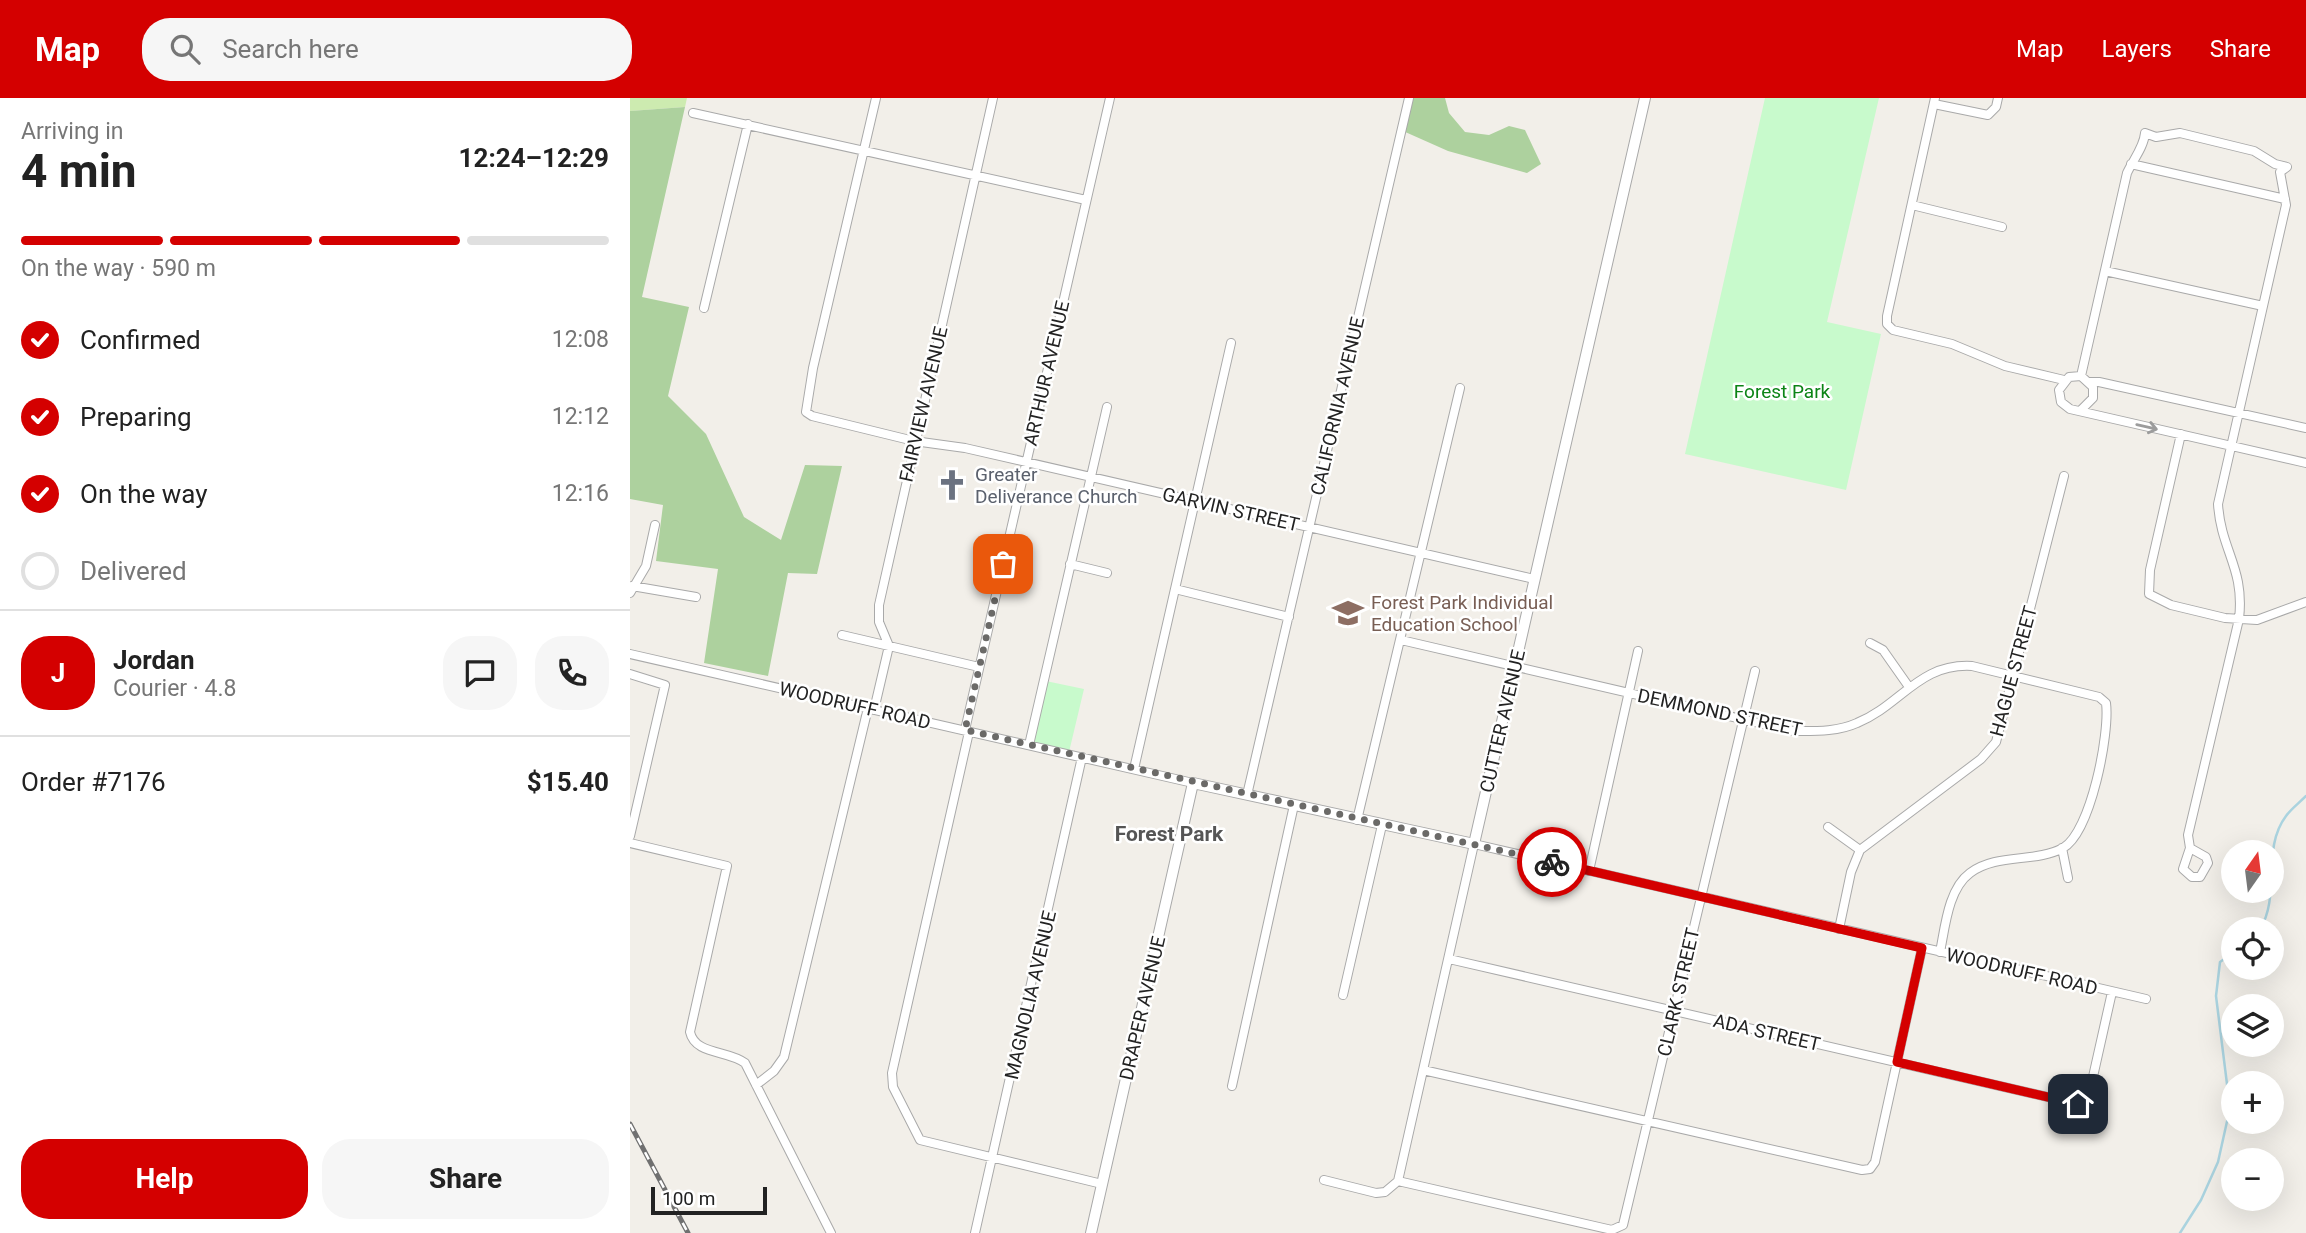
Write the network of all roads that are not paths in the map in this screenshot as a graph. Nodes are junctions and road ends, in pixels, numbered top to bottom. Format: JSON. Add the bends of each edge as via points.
{"nodes":[{"id":1,"x":876,"y":98,"type":"edge"},
{"id":2,"x":993,"y":98,"type":"edge"},
{"id":3,"x":1110,"y":98,"type":"edge"},
{"id":4,"x":1409,"y":98,"type":"edge"},
{"id":5,"x":1645,"y":98,"type":"edge"},
{"id":6,"x":1998,"y":98,"type":"edge"},
{"id":7,"x":1935,"y":101,"type":"edge"},
{"id":8,"x":693,"y":113,"type":"dead end"},
{"id":9,"x":748,"y":124,"type":"junction"},
{"id":10,"x":864,"y":150,"type":"junction"},
{"id":11,"x":2131,"y":164,"type":"junction"},
{"id":12,"x":976,"y":175,"type":"junction"},
{"id":13,"x":2285,"y":199,"type":"junction"},
{"id":14,"x":1086,"y":200,"type":"junction"},
{"id":15,"x":1912,"y":205,"type":"junction"},
{"id":16,"x":2002,"y":227,"type":"dead end"},
{"id":17,"x":2105,"y":271,"type":"junction"},
{"id":18,"x":2263,"y":306,"type":"junction"},
{"id":19,"x":704,"y":308,"type":"dead end"},
{"id":20,"x":1231,"y":343,"type":"dead end"},
{"id":21,"x":2081,"y":376,"type":"junction"},
{"id":22,"x":2064,"y":380,"type":"junction"},
{"id":23,"x":2090,"y":382,"type":"junction"},
{"id":24,"x":1460,"y":388,"type":"dead end"},
{"id":25,"x":1107,"y":407,"type":"dead end"},
{"id":26,"x":2081,"y":410,"type":"junction"},
{"id":27,"x":2238,"y":412,"type":"junction"},
{"id":28,"x":2306,"y":428,"type":"edge"},
{"id":29,"x":2181,"y":434,"type":"junction"},
{"id":30,"x":914,"y":441,"type":"junction"},
{"id":31,"x":2231,"y":446,"type":"junction"},
{"id":32,"x":1026,"y":462,"type":"junction"},
{"id":33,"x":2306,"y":463,"type":"edge"},
{"id":34,"x":2064,"y":475,"type":"dead end"},
{"id":35,"x":1091,"y":477,"type":"junction"},
{"id":36,"x":1196,"y":501,"type":"junction"},
{"id":37,"x":655,"y":525,"type":"dead end"},
{"id":38,"x":1309,"y":527,"type":"junction"},
{"id":39,"x":1422,"y":554,"type":"junction"},
{"id":40,"x":1070,"y":564,"type":"junction"},
{"id":41,"x":1107,"y":573,"type":"dead end"},
{"id":42,"x":1534,"y":579,"type":"junction"},
{"id":43,"x":1175,"y":589,"type":"junction"},
{"id":44,"x":631,"y":590,"type":"edge"},
{"id":45,"x":696,"y":597,"type":"dead end"},
{"id":46,"x":2306,"y":602,"type":"edge"},
{"id":47,"x":1289,"y":617,"type":"junction"},
{"id":48,"x":2239,"y":619,"type":"junction"},
{"id":49,"x":842,"y":635,"type":"dead end"},
{"id":50,"x":1401,"y":640,"type":"junction"},
{"id":51,"x":1870,"y":643,"type":"dead end"},
{"id":52,"x":889,"y":646,"type":"junction"},
{"id":53,"x":1638,"y":651,"type":"dead end"},
{"id":54,"x":630,"y":654,"type":"edge"},
{"id":55,"x":979,"y":667,"type":"junction"},
{"id":56,"x":1514,"y":667,"type":"junction"},
{"id":57,"x":1755,"y":671,"type":"dead end"},
{"id":58,"x":630,"y":674,"type":"edge"},
{"id":59,"x":2014,"y":676,"type":"junction"},
{"id":60,"x":1909,"y":687,"type":"junction"},
{"id":61,"x":1628,"y":692,"type":"junction"},
{"id":62,"x":871,"y":709,"type":"junction"},
{"id":63,"x":1742,"y":718,"type":"junction"},
{"id":64,"x":967,"y":731,"type":"junction"},
{"id":65,"x":1029,"y":745,"type":"junction"},
{"id":66,"x":1082,"y":757,"type":"junction"},
{"id":67,"x":1134,"y":769,"type":"junction"},
{"id":68,"x":1193,"y":783,"type":"junction"},
{"id":69,"x":1247,"y":795,"type":"junction"},
{"id":70,"x":1294,"y":805,"type":"junction"},
{"id":71,"x":1357,"y":820,"type":"junction"},
{"id":72,"x":1382,"y":825,"type":"junction"},
{"id":73,"x":1828,"y":827,"type":"dead end"},
{"id":74,"x":630,"y":836,"type":"edge"},
{"id":75,"x":630,"y":843,"type":"edge"},
{"id":76,"x":1474,"y":844,"type":"junction"},
{"id":77,"x":2062,"y":848,"type":"junction"},
{"id":78,"x":2190,"y":848,"type":"dead end"},
{"id":79,"x":1860,"y":850,"type":"junction"},
{"id":80,"x":1589,"y":871,"type":"junction"},
{"id":81,"x":2068,"y":878,"type":"dead end"},
{"id":82,"x":1699,"y":897,"type":"junction"},
{"id":83,"x":1839,"y":929,"type":"junction"},
{"id":84,"x":1922,"y":948,"type":"junction"},
{"id":85,"x":1940,"y":952,"type":"junction"},
{"id":86,"x":1449,"y":960,"type":"junction"},
{"id":87,"x":2112,"y":992,"type":"junction"},
{"id":88,"x":1343,"y":995,"type":"dead end"},
{"id":89,"x":2146,"y":999,"type":"dead end"},
{"id":90,"x":1673,"y":1011,"type":"junction"},
{"id":91,"x":1897,"y":1062,"type":"junction"},
{"id":92,"x":1423,"y":1070,"type":"junction"},
{"id":93,"x":757,"y":1085,"type":"junction"},
{"id":94,"x":1233,"y":1086,"type":"dead end"},
{"id":95,"x":1649,"y":1121,"type":"junction"},
{"id":96,"x":991,"y":1160,"type":"junction"},
{"id":97,"x":1324,"y":1180,"type":"dead end"},
{"id":98,"x":1398,"y":1181,"type":"junction"},
{"id":99,"x":1102,"y":1184,"type":"junction"},
{"id":100,"x":831,"y":1233,"type":"edge"},
{"id":101,"x":975,"y":1233,"type":"edge"},
{"id":102,"x":1091,"y":1233,"type":"edge"}],
"edges":[{"from":1,"to":10,"type":"street"},
{"from":2,"to":12,"type":"street","name":"FAIRVIEW AVENUE"},
{"from":3,"to":14,"type":"street","name":"ARTHUR AVENUE"},
{"from":4,"to":38,"type":"street","name":"CALIFORNIA AVENUE"},
{"from":5,"to":42,"type":"street","name":"CUTTER AVENUE"},
{"from":6,"to":7,"type":"street","via":[[1988,115]]},
{"from":7,"to":15,"type":"street"},
{"from":8,"to":9,"type":"street"},
{"from":9,"to":10,"type":"street"},
{"from":9,"to":19,"type":"street"},
{"from":10,"to":12,"type":"street"},
{"from":10,"to":30,"type":"street","name":"GARVIN STREET","via":[[806,412]]},
{"from":11,"to":13,"type":"street"},
{"from":11,"to":13,"type":"street","via":[[2145,133],[2156,137],[2180,133],[2255,151],[2287,167],[2280,172]]},
{"from":11,"to":17,"type":"street"},
{"from":12,"to":14,"type":"street"},
{"from":12,"to":30,"type":"street","name":"FAIRVIEW AVENUE"},
{"from":13,"to":18,"type":"street"},
{"from":14,"to":32,"type":"street","name":"ARTHUR AVENUE"},
{"from":15,"to":16,"type":"street"},
{"from":15,"to":22,"type":"street","via":[[1887,324],[1893,330],[1952,344],[2005,366]]},
{"from":17,"to":18,"type":"street"},
{"from":17,"to":21,"type":"street"},
{"from":18,"to":27,"type":"street"},
{"from":20,"to":36,"type":"street"},
{"from":21,"to":22,"type":"street"},
{"from":21,"to":23,"type":"street"},
{"from":22,"to":26,"type":"street","via":[[2059,390],[2061,402]]},
{"from":23,"to":26,"type":"street","via":[[2093,398]]},
{"from":23,"to":27,"type":"street"},
{"from":24,"to":39,"type":"street"},
{"from":25,"to":35,"type":"street"},
{"from":26,"to":29,"type":"street","one_way":true},
{"from":27,"to":28,"type":"street"},
{"from":27,"to":31,"type":"street"},
{"from":29,"to":31,"type":"street"},
{"from":29,"to":48,"type":"street","via":[[2150,570],[2149,594],[2171,605]]},
{"from":30,"to":32,"type":"street","name":"GARVIN STREET"},
{"from":30,"to":52,"type":"street","name":"FAIRVIEW AVENUE","via":[[879,605],[879,622]]},
{"from":31,"to":33,"type":"street"},
{"from":31,"to":48,"type":"street","via":[[2218,504],[2220,528],[2238,572],[2242,594]]},
{"from":32,"to":35,"type":"street","name":"GARVIN STREET"},
{"from":32,"to":55,"type":"street","name":"ARTHUR AVENUE"},
{"from":34,"to":59,"type":"street","name":"HAGUE STREET"},
{"from":35,"to":36,"type":"street","name":"GARVIN STREET"},
{"from":35,"to":40,"type":"street"},
{"from":36,"to":38,"type":"street","name":"GARVIN STREET"},
{"from":36,"to":43,"type":"street"},
{"from":37,"to":44,"type":"street","via":[[646,565]]},
{"from":38,"to":39,"type":"street","name":"GARVIN STREET"},
{"from":38,"to":47,"type":"street","name":"CALIFORNIA AVENUE"},
{"from":39,"to":42,"type":"street","name":"GARVIN STREET"},
{"from":39,"to":50,"type":"street"},
{"from":40,"to":41,"type":"street"},
{"from":40,"to":65,"type":"street"},
{"from":42,"to":56,"type":"street","name":"CUTTER AVENUE"},
{"from":43,"to":47,"type":"street"},
{"from":43,"to":67,"type":"street"},
{"from":44,"to":45,"type":"street"},
{"from":46,"to":48,"type":"street","via":[[2257,620]]},
{"from":47,"to":69,"type":"street","name":"CALIFORNIA AVENUE"},
{"from":48,"to":78,"type":"street","via":[[2188,835]]},
{"from":49,"to":52,"type":"street"},
{"from":50,"to":56,"type":"street","name":"DEMMOND STREET"},
{"from":50,"to":71,"type":"street"},
{"from":51,"to":60,"type":"street","via":[[1883,650]]},
{"from":52,"to":55,"type":"street"},
{"from":52,"to":62,"type":"street"},
{"from":53,"to":61,"type":"street"},
{"from":54,"to":62,"type":"street","name":"WOODRUFF ROAD"},
{"from":55,"to":64,"type":"street","name":"ARTHUR AVENUE"},
{"from":56,"to":61,"type":"street","name":"DEMMOND STREET"},
{"from":56,"to":76,"type":"street","name":"CUTTER AVENUE"},
{"from":57,"to":63,"type":"street","name":"CLARK STREET"},
{"from":58,"to":74,"type":"street","via":[[665,685]]},
{"from":59,"to":60,"type":"street","name":"DEMMOND STREET","via":[[1952,665]]},
{"from":59,"to":77,"type":"street","name":"DEMMOND STREET","via":[[2085,692],[2106,703],[2107,729],[2084,824]]},
{"from":59,"to":79,"type":"street","name":"HAGUE STREET","via":[[1996,742],[1981,759]]},
{"from":60,"to":63,"type":"street","name":"DEMMOND STREET","via":[[1867,718],[1829,731],[1793,731]]},
{"from":61,"to":63,"type":"street","name":"DEMMOND STREET"},
{"from":61,"to":80,"type":"street"},
{"from":62,"to":64,"type":"street","name":"WOODRUFF ROAD"},
{"from":62,"to":93,"type":"street","via":[[784,1057]]},
{"from":63,"to":82,"type":"street","name":"CLARK STREET"},
{"from":64,"to":65,"type":"street","name":"WOODRUFF ROAD"},
{"from":64,"to":96,"type":"street","name":"ARTHUR AVENUE","via":[[892,1073],[894,1087],[920,1140]]},
{"from":65,"to":66,"type":"street","name":"WOODRUFF ROAD"},
{"from":66,"to":67,"type":"street","name":"WOODRUFF ROAD"},
{"from":66,"to":96,"type":"street","name":"MAGNOLIA AVENUE"},
{"from":67,"to":68,"type":"street","name":"WOODRUFF ROAD"},
{"from":68,"to":69,"type":"street","name":"WOODRUFF ROAD"},
{"from":68,"to":99,"type":"street","name":"DRAPER AVENUE"},
{"from":69,"to":70,"type":"street","name":"WOODRUFF ROAD"},
{"from":70,"to":71,"type":"street","name":"WOODRUFF ROAD"},
{"from":70,"to":94,"type":"street"},
{"from":71,"to":72,"type":"street","name":"WOODRUFF ROAD"},
{"from":72,"to":76,"type":"street","name":"WOODRUFF ROAD"},
{"from":72,"to":88,"type":"street"},
{"from":73,"to":79,"type":"street"},
{"from":75,"to":93,"type":"street","via":[[727,866],[690,1032],[699,1046],[745,1063]]},
{"from":76,"to":80,"type":"street","name":"WOODRUFF ROAD"},
{"from":76,"to":86,"type":"street","name":"CUTTER AVENUE"},
{"from":77,"to":81,"type":"street"},
{"from":77,"to":85,"type":"street","via":[[1988,864],[1969,874],[1951,904]]},
{"from":79,"to":83,"type":"street"},
{"from":80,"to":82,"type":"street","name":"WOODRUFF ROAD"},
{"from":82,"to":83,"type":"street","name":"WOODRUFF ROAD"},
{"from":82,"to":90,"type":"street","name":"CLARK STREET"},
{"from":83,"to":84,"type":"street","name":"WOODRUFF ROAD"},
{"from":84,"to":85,"type":"street","name":"WOODRUFF ROAD"},
{"from":84,"to":91,"type":"street"},
{"from":85,"to":87,"type":"street","name":"WOODRUFF ROAD"},
{"from":86,"to":90,"type":"street","name":"ADA STREET"},
{"from":86,"to":92,"type":"street","name":"CUTTER AVENUE"},
{"from":87,"to":89,"type":"street","name":"WOODRUFF ROAD"},
{"from":87,"to":91,"type":"street","name":"ADA STREET","via":[[2085,1103]]},
{"from":90,"to":91,"type":"street","name":"ADA STREET"},
{"from":90,"to":95,"type":"street","name":"CLARK STREET"},
{"from":91,"to":95,"type":"street","via":[[1870,1169]]},
{"from":92,"to":95,"type":"street"},
{"from":92,"to":98,"type":"street","name":"CUTTER AVENUE"},
{"from":93,"to":100,"type":"street"},
{"from":95,"to":98,"type":"street","name":"CLARK STREET","via":[[1623,1225],[1618,1229]]},
{"from":96,"to":99,"type":"street"},
{"from":96,"to":101,"type":"street","name":"MAGNOLIA AVENUE"},
{"from":97,"to":98,"type":"street","via":[[1376,1193]]},
{"from":99,"to":102,"type":"street","name":"DRAPER AVENUE"}]}
